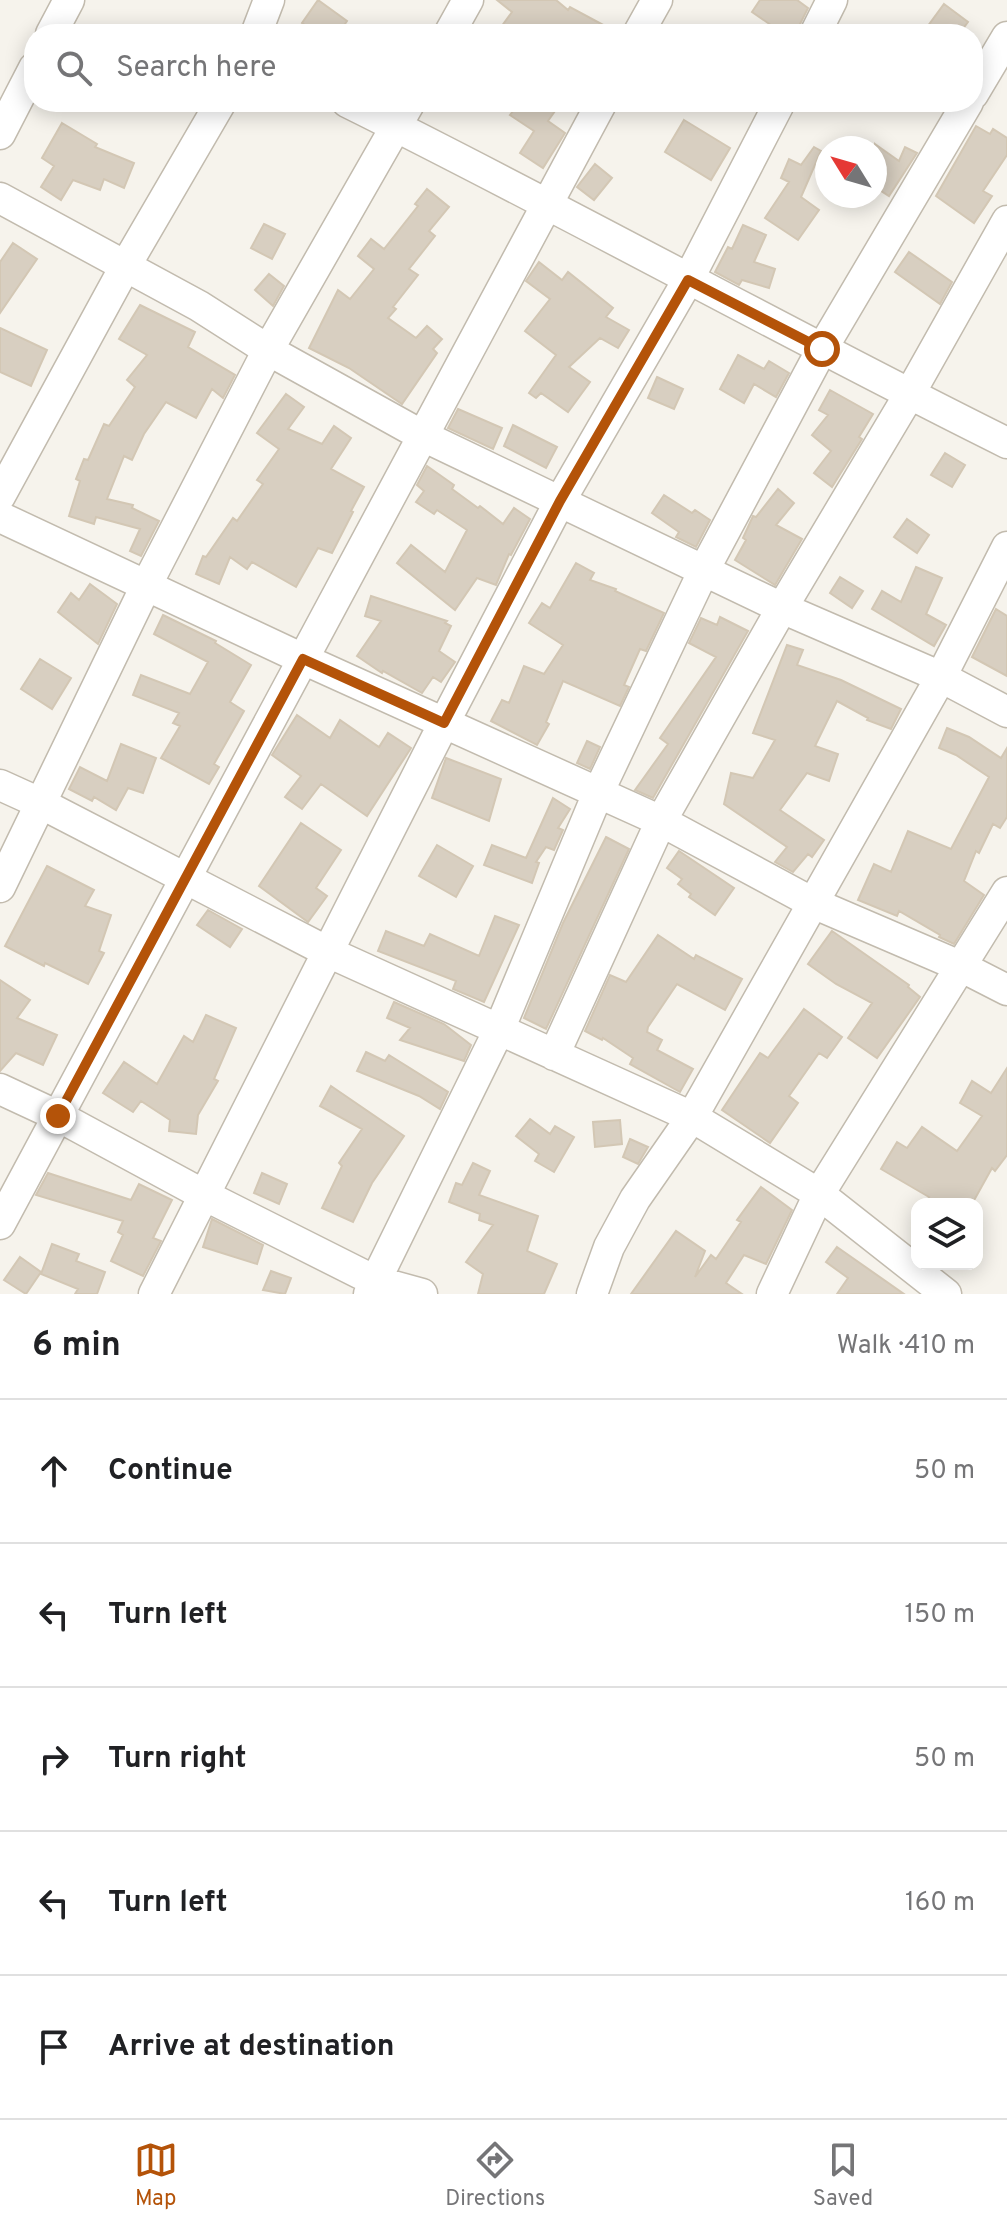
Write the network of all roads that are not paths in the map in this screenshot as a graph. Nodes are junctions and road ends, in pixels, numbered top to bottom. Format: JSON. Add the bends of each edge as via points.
{"nodes":[{"id":1,"x":69,"y":0,"type":"edge"},
{"id":2,"x":269,"y":0,"type":"edge"},
{"id":3,"x":468,"y":0,"type":"edge"},
{"id":4,"x":657,"y":0,"type":"edge"},
{"id":5,"x":832,"y":0,"type":"edge"},
{"id":6,"x":56,"y":24,"type":"edge"},
{"id":7,"x":260,"y":24,"type":"edge"},
{"id":8,"x":455,"y":24,"type":"edge"},
{"id":9,"x":644,"y":24,"type":"edge"},
{"id":10,"x":820,"y":24,"type":"edge"},
{"id":11,"x":1007,"y":37,"type":"edge"},
{"id":12,"x":983,"y":77,"type":"edge"},
{"id":13,"x":24,"y":87,"type":"edge"},
{"id":14,"x":215,"y":112,"type":"edge"},
{"id":15,"x":597,"y":112,"type":"edge"},
{"id":16,"x":775,"y":112,"type":"edge"},
{"id":17,"x":962,"y":112,"type":"edge"},
{"id":18,"x":403,"y":114,"type":"edge"},
{"id":19,"x":0,"y":134,"type":"edge"},
{"id":20,"x":0,"y":198,"type":"edge"},
{"id":21,"x":548,"y":203,"type":"junction"},
{"id":22,"x":1007,"y":221,"type":"edge"},
{"id":23,"x":126,"y":265,"type":"junction"},
{"id":24,"x":688,"y":280,"type":"junction"},
{"id":25,"x":822,"y":349,"type":"junction"},
{"id":26,"x":268,"y":350,"type":"junction"},
{"id":27,"x":909,"y":395,"type":"junction"},
{"id":28,"x":423,"y":436,"type":"junction"},
{"id":29,"x":1007,"y":443,"type":"edge"},
{"id":30,"x":0,"y":496,"type":"edge"},
{"id":31,"x":560,"y":501,"type":"junction"},
{"id":32,"x":0,"y":517,"type":"edge"},
{"id":33,"x":1007,"y":547,"type":"edge"},
{"id":34,"x":704,"y":570,"type":"junction"},
{"id":35,"x":146,"y":586,"type":"junction"},
{"id":36,"x":782,"y":608,"type":"junction"},
{"id":37,"x":303,"y":659,"type":"junction"},
{"id":38,"x":941,"y":677,"type":"junction"},
{"id":39,"x":1007,"y":712,"type":"edge"},
{"id":40,"x":444,"y":723,"type":"junction"},
{"id":41,"x":0,"y":785,"type":"edge"},
{"id":42,"x":598,"y":793,"type":"junction"},
{"id":43,"x":42,"y":804,"type":"junction"},
{"id":44,"x":661,"y":821,"type":"junction"},
{"id":45,"x":185,"y":878,"type":"junction"},
{"id":46,"x":0,"y":887,"type":"edge"},
{"id":47,"x":1007,"y":892,"type":"edge"},
{"id":48,"x":813,"y":903,"type":"junction"},
{"id":49,"x":328,"y":952,"type":"junction"},
{"id":50,"x":962,"y":967,"type":"junction"},
{"id":51,"x":1007,"y":990,"type":"edge"},
{"id":52,"x":499,"y":1030,"type":"junction"},
{"id":53,"x":554,"y":1055,"type":"junction"},
{"id":54,"x":0,"y":1089,"type":"edge"},
{"id":55,"x":58,"y":1116,"type":"junction"},
{"id":56,"x":692,"y":1117,"type":"junction"},
{"id":57,"x":819,"y":1194,"type":"junction"},
{"id":58,"x":204,"y":1195,"type":"junction"},
{"id":59,"x":0,"y":1224,"type":"edge"},
{"id":60,"x":372,"y":1288,"type":"edge"},
{"id":61,"x":154,"y":1294,"type":"edge"},
{"id":62,"x":422,"y":1294,"type":"edge"},
{"id":63,"x":592,"y":1294,"type":"edge"},
{"id":64,"x":772,"y":1294,"type":"edge"},
{"id":65,"x":946,"y":1294,"type":"edge"}],
"edges":[{"from":1,"to":6,"type":"street"},
{"from":2,"to":7,"type":"street"},
{"from":3,"to":8,"type":"street"},
{"from":4,"to":9,"type":"street"},
{"from":5,"to":10,"type":"street"},
{"from":11,"to":12,"type":"street"},
{"from":13,"to":19,"type":"street"},
{"from":14,"to":23,"type":"street"},
{"from":15,"to":21,"type":"street"},
{"from":16,"to":24,"type":"street"},
{"from":17,"to":25,"type":"street"},
{"from":18,"to":21,"type":"street"},
{"from":18,"to":26,"type":"street"},
{"from":20,"to":23,"type":"street"},
{"from":21,"to":24,"type":"street"},
{"from":21,"to":28,"type":"street"},
{"from":22,"to":27,"type":"street"},
{"from":23,"to":26,"type":"street"},
{"from":23,"to":30,"type":"street"},
{"from":24,"to":25,"type":"street"},
{"from":24,"to":31,"type":"street"},
{"from":25,"to":27,"type":"street"},
{"from":25,"to":34,"type":"street"},
{"from":26,"to":28,"type":"street"},
{"from":26,"to":35,"type":"street"},
{"from":27,"to":29,"type":"street"},
{"from":27,"to":36,"type":"street"},
{"from":28,"to":31,"type":"street"},
{"from":28,"to":37,"type":"street"},
{"from":31,"to":34,"type":"street"},
{"from":31,"to":40,"type":"street"},
{"from":32,"to":35,"type":"street"},
{"from":33,"to":38,"type":"street"},
{"from":34,"to":36,"type":"street"},
{"from":34,"to":42,"type":"street"},
{"from":35,"to":37,"type":"street"},
{"from":35,"to":43,"type":"street"},
{"from":36,"to":38,"type":"street"},
{"from":36,"to":44,"type":"street"},
{"from":37,"to":40,"type":"street"},
{"from":37,"to":45,"type":"street"},
{"from":38,"to":39,"type":"street"},
{"from":38,"to":48,"type":"street"},
{"from":40,"to":42,"type":"street"},
{"from":40,"to":49,"type":"street"},
{"from":41,"to":43,"type":"street"},
{"from":42,"to":44,"type":"street"},
{"from":42,"to":52,"type":"street"},
{"from":43,"to":45,"type":"street"},
{"from":43,"to":46,"type":"street"},
{"from":44,"to":48,"type":"street"},
{"from":44,"to":53,"type":"street"},
{"from":45,"to":49,"type":"street"},
{"from":45,"to":55,"type":"street"},
{"from":47,"to":50,"type":"street"},
{"from":48,"to":50,"type":"street"},
{"from":48,"to":56,"type":"street"},
{"from":49,"to":52,"type":"street"},
{"from":49,"to":58,"type":"street"},
{"from":50,"to":51,"type":"street"},
{"from":50,"to":57,"type":"street"},
{"from":52,"to":53,"type":"street"},
{"from":52,"to":60,"type":"street"},
{"from":53,"to":56,"type":"street"},
{"from":54,"to":55,"type":"street"},
{"from":55,"to":58,"type":"street"},
{"from":55,"to":59,"type":"street"},
{"from":56,"to":57,"type":"street"},
{"from":56,"to":63,"type":"street","via":[[635,1199]]},
{"from":57,"to":64,"type":"street"},
{"from":57,"to":65,"type":"street"},
{"from":58,"to":60,"type":"street"},
{"from":58,"to":61,"type":"street"},
{"from":60,"to":62,"type":"street"}]}
